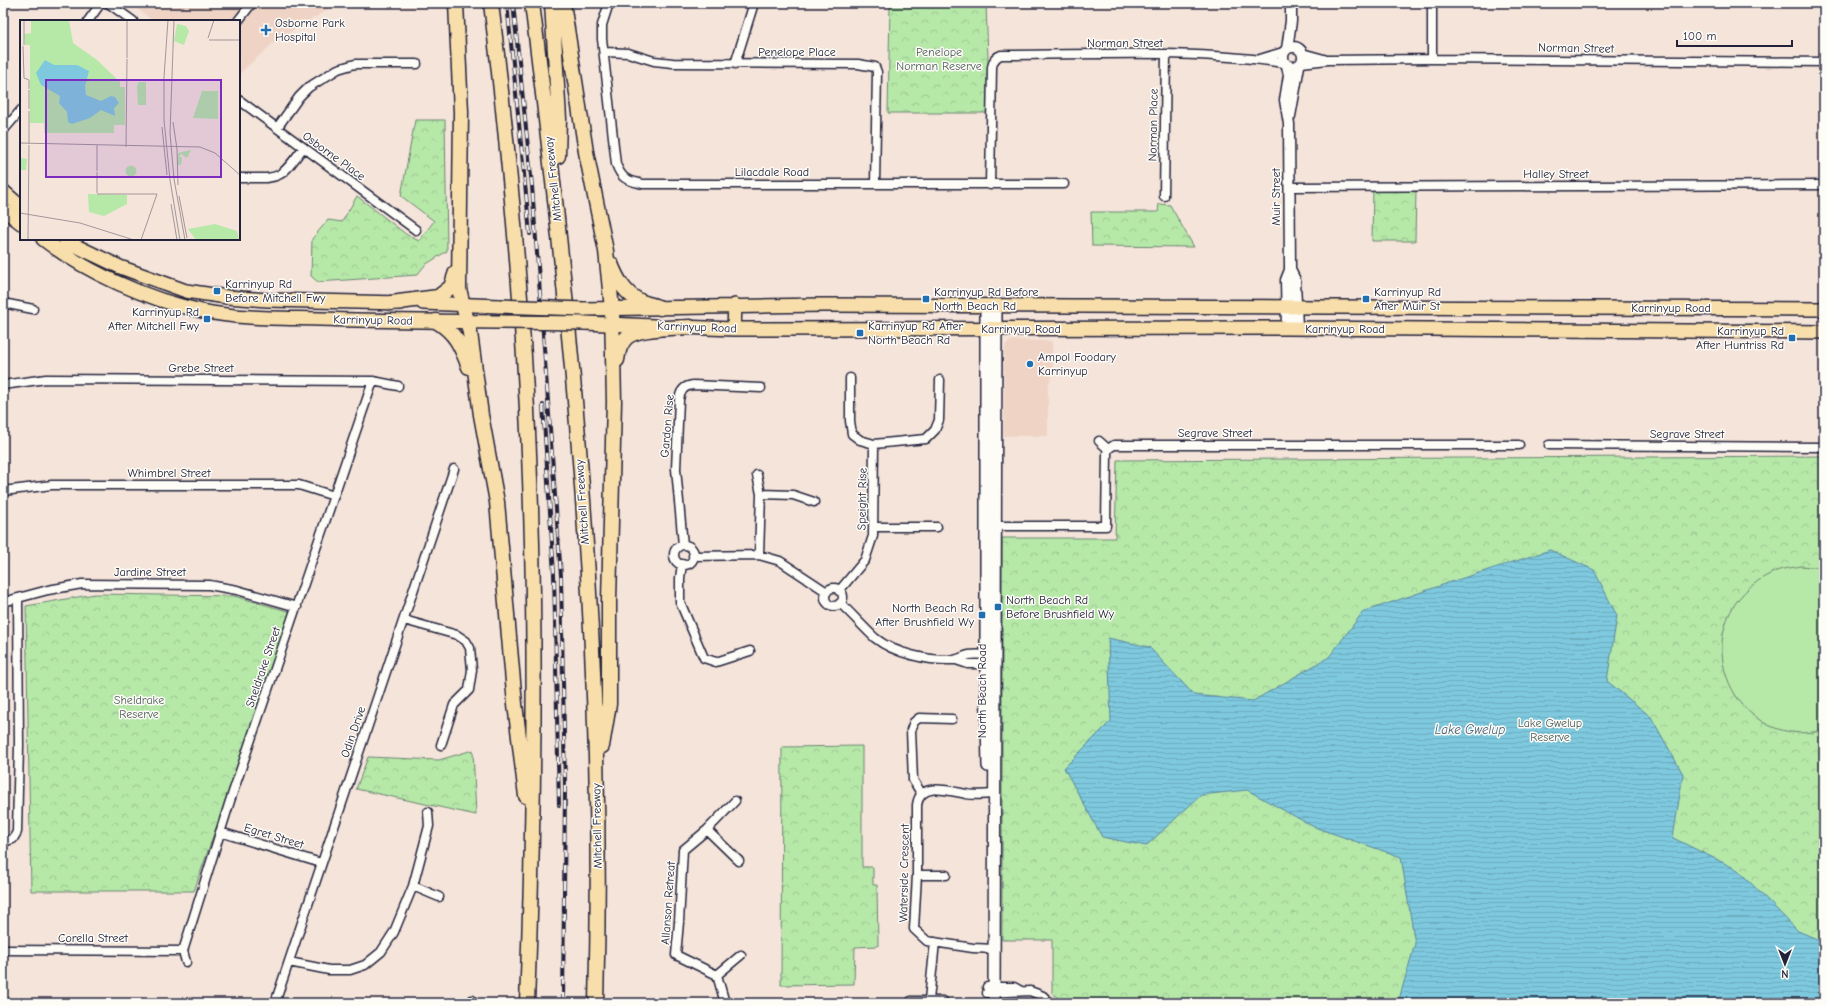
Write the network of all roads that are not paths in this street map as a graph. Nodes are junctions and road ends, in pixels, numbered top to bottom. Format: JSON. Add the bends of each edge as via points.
{"nodes":[{"id":1,"x":101,"y":3,"type":"edge"},
{"id":2,"x":108,"y":3,"type":"edge"},
{"id":3,"x":252,"y":3,"type":"edge"},
{"id":4,"x":456,"y":3,"type":"edge"},
{"id":5,"x":491,"y":3,"type":"edge"},
{"id":6,"x":532,"y":3,"type":"edge"},
{"id":7,"x":552,"y":3,"type":"edge"},
{"id":8,"x":564,"y":3,"type":"edge"},
{"id":9,"x":610,"y":3,"type":"edge"},
{"id":10,"x":754,"y":3,"type":"edge"},
{"id":11,"x":1291,"y":3,"type":"edge"},
{"id":12,"x":1432,"y":3,"type":"edge"},
{"id":13,"x":89,"y":20,"type":"edge"},
{"id":14,"x":132,"y":20,"type":"edge"},
{"id":15,"x":239,"y":20,"type":"edge"},
{"id":16,"x":1291,"y":21,"type":"junction"},
{"id":17,"x":1285,"y":50,"type":"junction"},
{"id":18,"x":1300,"y":51,"type":"junction"},
{"id":19,"x":604,"y":52,"type":"junction"},
{"id":20,"x":1166,"y":55,"type":"junction"},
{"id":21,"x":1258,"y":59,"type":"junction"},
{"id":22,"x":1432,"y":59,"type":"junction"},
{"id":23,"x":1328,"y":60,"type":"junction"},
{"id":24,"x":1824,"y":62,"type":"edge"},
{"id":25,"x":417,"y":64,"type":"dead end"},
{"id":26,"x":735,"y":64,"type":"junction"},
{"id":27,"x":1285,"y":65,"type":"junction"},
{"id":28,"x":1300,"y":65,"type":"junction"},
{"id":29,"x":240,"y":101,"type":"edge"},
{"id":30,"x":20,"y":111,"type":"edge"},
{"id":31,"x":1289,"y":124,"type":"junction"},
{"id":32,"x":277,"y":128,"type":"junction"},
{"id":33,"x":3,"y":131,"type":"edge"},
{"id":34,"x":303,"y":148,"type":"junction"},
{"id":35,"x":240,"y":178,"type":"edge"},
{"id":36,"x":875,"y":183,"type":"junction"},
{"id":37,"x":1064,"y":184,"type":"dead end"},
{"id":38,"x":990,"y":185,"type":"junction"},
{"id":39,"x":1824,"y":185,"type":"edge"},
{"id":40,"x":1289,"y":187,"type":"junction"},
{"id":41,"x":3,"y":191,"type":"edge"},
{"id":42,"x":1164,"y":196,"type":"dead end"},
{"id":43,"x":556,"y":198,"type":"junction"},
{"id":44,"x":20,"y":206,"type":"edge"},
{"id":45,"x":3,"y":210,"type":"edge"},
{"id":46,"x":20,"y":222,"type":"edge"},
{"id":47,"x":416,"y":230,"type":"dead end"},
{"id":48,"x":43,"y":240,"type":"edge"},
{"id":49,"x":67,"y":240,"type":"edge"},
{"id":50,"x":606,"y":251,"type":"junction"},
{"id":51,"x":458,"y":264,"type":"junction"},
{"id":52,"x":186,"y":291,"type":"junction"},
{"id":53,"x":3,"y":303,"type":"edge"},
{"id":54,"x":391,"y":303,"type":"junction"},
{"id":55,"x":462,"y":304,"type":"junction"},
{"id":56,"x":735,"y":305,"type":"junction"},
{"id":57,"x":991,"y":306,"type":"junction"},
{"id":58,"x":1291,"y":307,"type":"junction"},
{"id":59,"x":660,"y":308,"type":"junction"},
{"id":60,"x":1778,"y":308,"type":"junction"},
{"id":61,"x":33,"y":309,"type":"dead end"},
{"id":62,"x":612,"y":309,"type":"junction"},
{"id":63,"x":1824,"y":309,"type":"edge"},
{"id":64,"x":222,"y":314,"type":"junction"},
{"id":65,"x":468,"y":321,"type":"junction"},
{"id":66,"x":436,"y":322,"type":"junction"},
{"id":67,"x":612,"y":324,"type":"junction"},
{"id":68,"x":690,"y":327,"type":"junction"},
{"id":69,"x":1292,"y":328,"type":"junction"},
{"id":70,"x":734,"y":329,"type":"junction"},
{"id":71,"x":991,"y":330,"type":"junction"},
{"id":72,"x":1778,"y":331,"type":"junction"},
{"id":73,"x":1824,"y":332,"type":"edge"},
{"id":74,"x":850,"y":378,"type":"dead end"},
{"id":75,"x":940,"y":380,"type":"dead end"},
{"id":76,"x":373,"y":381,"type":"junction"},
{"id":77,"x":3,"y":384,"type":"edge"},
{"id":78,"x":398,"y":386,"type":"dead end"},
{"id":79,"x":761,"y":388,"type":"dead end"},
{"id":80,"x":478,"y":396,"type":"junction"},
{"id":81,"x":614,"y":402,"type":"junction"},
{"id":82,"x":1099,"y":441,"type":"dead end"},
{"id":83,"x":874,"y":444,"type":"junction"},
{"id":84,"x":1519,"y":445,"type":"dead end"},
{"id":85,"x":1549,"y":445,"type":"dead end"},
{"id":86,"x":1824,"y":447,"type":"edge"},
{"id":87,"x":1108,"y":449,"type":"junction"},
{"id":88,"x":454,"y":469,"type":"dead end"},
{"id":89,"x":757,"y":475,"type":"dead end"},
{"id":90,"x":3,"y":491,"type":"edge"},
{"id":91,"x":761,"y":494,"type":"junction"},
{"id":92,"x":334,"y":496,"type":"junction"},
{"id":93,"x":814,"y":502,"type":"dead end"},
{"id":94,"x":991,"y":526,"type":"junction"},
{"id":95,"x":874,"y":527,"type":"junction"},
{"id":96,"x":937,"y":527,"type":"dead end"},
{"id":97,"x":683,"y":545,"type":"junction"},
{"id":98,"x":759,"y":555,"type":"junction"},
{"id":99,"x":693,"y":556,"type":"junction"},
{"id":100,"x":682,"y":564,"type":"junction"},
{"id":101,"x":839,"y":591,"type":"junction"},
{"id":102,"x":826,"y":592,"type":"junction"},
{"id":103,"x":18,"y":598,"type":"junction"},
{"id":104,"x":3,"y":602,"type":"edge"},
{"id":105,"x":840,"y":603,"type":"junction"},
{"id":106,"x":297,"y":606,"type":"junction"},
{"id":107,"x":404,"y":620,"type":"junction"},
{"id":108,"x":750,"y":651,"type":"dead end"},
{"id":109,"x":991,"y":659,"type":"junction"},
{"id":110,"x":952,"y":719,"type":"dead end"},
{"id":111,"x":441,"y":745,"type":"dead end"},
{"id":112,"x":597,"y":776,"type":"junction"},
{"id":113,"x":991,"y":792,"type":"junction"},
{"id":114,"x":921,"y":793,"type":"junction"},
{"id":115,"x":735,"y":801,"type":"dead end"},
{"id":116,"x":428,"y":812,"type":"dead end"},
{"id":117,"x":708,"y":830,"type":"junction"},
{"id":118,"x":220,"y":832,"type":"junction"},
{"id":119,"x":3,"y":842,"type":"edge"},
{"id":120,"x":532,"y":854,"type":"junction"},
{"id":121,"x":739,"y":861,"type":"dead end"},
{"id":122,"x":321,"y":863,"type":"junction"},
{"id":123,"x":917,"y":876,"type":"junction"},
{"id":124,"x":946,"y":876,"type":"dead end"},
{"id":125,"x":414,"y":886,"type":"junction"},
{"id":126,"x":439,"y":897,"type":"dead end"},
{"id":127,"x":935,"y":942,"type":"junction"},
{"id":128,"x":991,"y":949,"type":"junction"},
{"id":129,"x":3,"y":950,"type":"edge"},
{"id":130,"x":183,"y":951,"type":"junction"},
{"id":131,"x":741,"y":955,"type":"dead end"},
{"id":132,"x":186,"y":962,"type":"dead end"},
{"id":133,"x":289,"y":962,"type":"junction"},
{"id":134,"x":717,"y":976,"type":"junction"},
{"id":135,"x":991,"y":994,"type":"edge"},
{"id":136,"x":911,"y":1000,"type":"dead end"},
{"id":137,"x":929,"y":1000,"type":"junction"},
{"id":138,"x":943,"y":1001,"type":"dead end"},
{"id":139,"x":275,"y":1003,"type":"edge"},
{"id":140,"x":527,"y":1003,"type":"edge"},
{"id":141,"x":596,"y":1003,"type":"edge"},
{"id":142,"x":725,"y":1003,"type":"edge"},
{"id":143,"x":1050,"y":1003,"type":"edge"}],
"edges":[{"from":1,"to":13,"type":"street"},
{"from":2,"to":14,"type":"street"},
{"from":3,"to":15,"type":"street"},
{"from":4,"to":51,"type":"highway","via":[[460,112]]},
{"from":5,"to":120,"type":"highway","via":[[513,208],[529,454],[533,564]]},
{"from":6,"to":43,"type":"highway","name":"Mitchell Freeway"},
{"from":7,"to":43,"type":"highway","via":[[559,119]]},
{"from":8,"to":50,"type":"highway","via":[[586,152]]},
{"from":9,"to":19,"type":"street","name":"Lilacdale Road","via":[[602,25]]},
{"from":10,"to":26,"type":"street"},
{"from":11,"to":16,"type":"street"},
{"from":12,"to":22,"type":"street"},
{"from":16,"to":17,"type":"street"},
{"from":16,"to":18,"type":"street"},
{"from":17,"to":18,"type":"street","via":[[1294,47]]},
{"from":17,"to":21,"type":"street","name":"Norman Street"},
{"from":17,"to":27,"type":"street","via":[[1282,58]]},
{"from":18,"to":23,"type":"street","name":"Norman Street"},
{"from":18,"to":28,"type":"street","via":[[1303,58]]},
{"from":19,"to":26,"type":"street","name":"Penelope Place","via":[[628,53],[654,61]]},
{"from":19,"to":36,"type":"street","name":"Lilacdale Road","via":[[616,164],[626,180],[642,184]]},
{"from":20,"to":21,"type":"street","name":"Norman Street"},
{"from":20,"to":38,"type":"street","name":"Norman Street","via":[[1001,55],[994,59]]},
{"from":20,"to":42,"type":"street","name":"Norman Place"},
{"from":21,"to":27,"type":"street","name":"Norman Street"},
{"from":22,"to":23,"type":"street","name":"Norman Street"},
{"from":22,"to":24,"type":"street","name":"Norman Street"},
{"from":23,"to":28,"type":"street","name":"Norman Street"},
{"from":25,"to":32,"type":"street","via":[[355,64],[338,69],[309,87]]},
{"from":26,"to":36,"type":"street","name":"Penelope Place","via":[[858,64],[875,67]]},
{"from":27,"to":28,"type":"street","via":[[1292,68]]},
{"from":27,"to":31,"type":"street","name":"Muir Street","via":[[1290,75],[1285,100]]},
{"from":28,"to":31,"type":"street","name":"Muir Street"},
{"from":29,"to":32,"type":"street","name":"Osborne Place"},
{"from":30,"to":33,"type":"street"},
{"from":31,"to":40,"type":"street","name":"Muir Street"},
{"from":32,"to":34,"type":"street","name":"Osborne Place"},
{"from":34,"to":35,"type":"street","via":[[287,171],[280,176]]},
{"from":34,"to":47,"type":"street","name":"Osborne Place"},
{"from":36,"to":38,"type":"street","name":"Lilacdale Road"},
{"from":37,"to":38,"type":"street","name":"Lilacdale Road"},
{"from":39,"to":40,"type":"street","name":"Halley Street"},
{"from":40,"to":58,"type":"street","name":"Muir Street","via":[[1290,270],[1295,280]]},
{"from":41,"to":44,"type":"highway"},
{"from":43,"to":112,"type":"highway","name":"Mitchell Freeway","via":[[579,456]]},
{"from":45,"to":46,"type":"highway"},
{"from":48,"to":64,"type":"highway","name":"Karrinyup Road","via":[[60,252],[140,293],[173,304]]},
{"from":49,"to":52,"type":"highway","name":"Karrinyup Road","via":[[120,267]]},
{"from":50,"to":59,"type":"highway","via":[[621,285],[638,300]]},
{"from":50,"to":62,"type":"highway"},
{"from":51,"to":54,"type":"highway","via":[[451,287],[444,294]]},
{"from":51,"to":55,"type":"highway"},
{"from":52,"to":54,"type":"highway","name":"Karrinyup Road","via":[[268,300]]},
{"from":52,"to":64,"type":"highway","via":[[222,302],[226,308]]},
{"from":53,"to":61,"type":"street"},
{"from":54,"to":55,"type":"highway","name":"Karrinyup Road"},
{"from":55,"to":62,"type":"highway","name":"Karrinyup Road","bridge":true},
{"from":55,"to":65,"type":"highway"},
{"from":56,"to":57,"type":"highway","name":"Karrinyup Road"},
{"from":56,"to":59,"type":"highway","name":"Karrinyup Road"},
{"from":56,"to":70,"type":"highway"},
{"from":57,"to":58,"type":"highway","name":"Karrinyup Road"},
{"from":57,"to":71,"type":"main road","name":"North Beach Road"},
{"from":58,"to":60,"type":"highway","name":"Karrinyup Road"},
{"from":58,"to":69,"type":"street","name":"Muir Street"},
{"from":59,"to":62,"type":"highway","name":"Karrinyup Road"},
{"from":60,"to":63,"type":"highway","name":"Karrinyup Road"},
{"from":60,"to":72,"type":"highway"},
{"from":62,"to":67,"type":"highway"},
{"from":64,"to":66,"type":"highway","name":"Karrinyup Road","via":[[300,319]]},
{"from":65,"to":66,"type":"highway","name":"Karrinyup Road"},
{"from":65,"to":67,"type":"highway","name":"Karrinyup Road","bridge":true},
{"from":65,"to":80,"type":"highway"},
{"from":66,"to":80,"type":"highway","via":[[454,335],[463,351]]},
{"from":67,"to":68,"type":"highway","name":"Karrinyup Road"},
{"from":67,"to":81,"type":"highway"},
{"from":68,"to":70,"type":"highway","name":"Karrinyup Road"},
{"from":68,"to":81,"type":"highway","via":[[648,331],[626,337],[617,357]]},
{"from":69,"to":71,"type":"highway","name":"Karrinyup Road"},
{"from":69,"to":72,"type":"highway","name":"Karrinyup Road"},
{"from":70,"to":71,"type":"highway","name":"Karrinyup Road"},
{"from":71,"to":94,"type":"main road","name":"North Beach Road"},
{"from":72,"to":73,"type":"highway","name":"Karrinyup Road"},
{"from":74,"to":83,"type":"street","via":[[852,434],[860,440]]},
{"from":75,"to":83,"type":"street","via":[[939,420],[935,430],[926,438]]},
{"from":76,"to":77,"type":"street","name":"Grebe Street","via":[[46,379]]},
{"from":76,"to":78,"type":"street","name":"Grebe Street"},
{"from":76,"to":92,"type":"street","name":"Sheldrake Street"},
{"from":79,"to":97,"type":"street","name":"Gardon Rise","via":[[689,386],[681,392],[676,469]]},
{"from":80,"to":120,"type":"highway","via":[[497,502],[515,704]]},
{"from":81,"to":112,"type":"highway","via":[[609,704]]},
{"from":82,"to":87,"type":"street"},
{"from":83,"to":95,"type":"street","name":"Speight Rise"},
{"from":84,"to":87,"type":"street","name":"Segrave Street","via":[[1114,445]]},
{"from":85,"to":86,"type":"street","name":"Segrave Street"},
{"from":87,"to":94,"type":"street","via":[[1106,526]]},
{"from":88,"to":107,"type":"street","name":"Odin Drive"},
{"from":89,"to":91,"type":"street"},
{"from":90,"to":92,"type":"street","name":"Whimbrel Street","via":[[45,485],[299,485]]},
{"from":91,"to":93,"type":"street","via":[[793,495]]},
{"from":91,"to":98,"type":"street"},
{"from":92,"to":106,"type":"street","name":"Sheldrake Street"},
{"from":94,"to":109,"type":"main road","name":"North Beach Road"},
{"from":95,"to":96,"type":"street"},
{"from":95,"to":101,"type":"street","name":"Speight Rise","via":[[874,536],[865,560]]},
{"from":97,"to":99,"type":"street","via":[[692,550]]},
{"from":97,"to":100,"type":"street","via":[[677,548],[674,554],[676,561]]},
{"from":98,"to":99,"type":"street"},
{"from":98,"to":102,"type":"street","via":[[780,561]]},
{"from":99,"to":100,"type":"street","via":[[690,562]]},
{"from":100,"to":108,"type":"street","via":[[680,602],[704,658],[716,662]]},
{"from":101,"to":102,"type":"street","via":[[831,589]]},
{"from":101,"to":105,"type":"street","via":[[842,598]]},
{"from":102,"to":105,"type":"street","via":[[825,599],[828,604],[834,606]]},
{"from":103,"to":104,"type":"street","name":"Jardine Street"},
{"from":103,"to":106,"type":"street","name":"Jardine Street","via":[[87,584],[209,585]]},
{"from":103,"to":119,"type":"street","via":[[17,832],[13,839]]},
{"from":105,"to":109,"type":"street","via":[[876,638],[891,647],[926,658],[956,660],[968,664]]},
{"from":106,"to":118,"type":"street","name":"Sheldrake Street"},
{"from":107,"to":111,"type":"street","via":[[457,635],[466,641],[470,648],[472,670],[469,690],[454,705]]},
{"from":107,"to":122,"type":"street","name":"Odin Drive"},
{"from":109,"to":113,"type":"main road","name":"North Beach Road"},
{"from":110,"to":114,"type":"street","via":[[919,718],[914,722],[911,730],[913,780]]},
{"from":112,"to":141,"type":"highway","name":"Mitchell Freeway"},
{"from":113,"to":114,"type":"street","via":[[967,794],[929,790]]},
{"from":113,"to":128,"type":"main road","name":"North Beach Road"},
{"from":114,"to":123,"type":"street","name":"Waterside Crescent","via":[[917,805]]},
{"from":115,"to":117,"type":"street","name":"Allanson Retreat"},
{"from":116,"to":125,"type":"street","via":[[429,826]]},
{"from":117,"to":121,"type":"street"},
{"from":117,"to":134,"type":"street","name":"Allanson Retreat","via":[[683,850],[676,955]]},
{"from":118,"to":122,"type":"street","name":"Egret Street"},
{"from":118,"to":130,"type":"street","name":"Sheldrake Street"},
{"from":120,"to":140,"type":"highway"},
{"from":122,"to":133,"type":"street","name":"Odin Drive"},
{"from":123,"to":124,"type":"street"},
{"from":123,"to":127,"type":"street","name":"Waterside Crescent","via":[[914,930],[927,941]]},
{"from":125,"to":126,"type":"street"},
{"from":125,"to":133,"type":"street","via":[[389,943],[373,960],[357,968],[338,971]]},
{"from":127,"to":128,"type":"street","name":"Waterside Crescent"},
{"from":127,"to":137,"type":"street"},
{"from":128,"to":135,"type":"main road","name":"North Beach Road"},
{"from":129,"to":130,"type":"street","name":"Corella Street"},
{"from":130,"to":132,"type":"street"},
{"from":131,"to":134,"type":"street"},
{"from":133,"to":139,"type":"street","name":"Odin Drive"},
{"from":134,"to":142,"type":"street"},
{"from":135,"to":143,"type":"street","via":[[1014,987],[1021,991],[1037,992]]},
{"from":136,"to":137,"type":"street"},
{"from":137,"to":138,"type":"street"}]}
